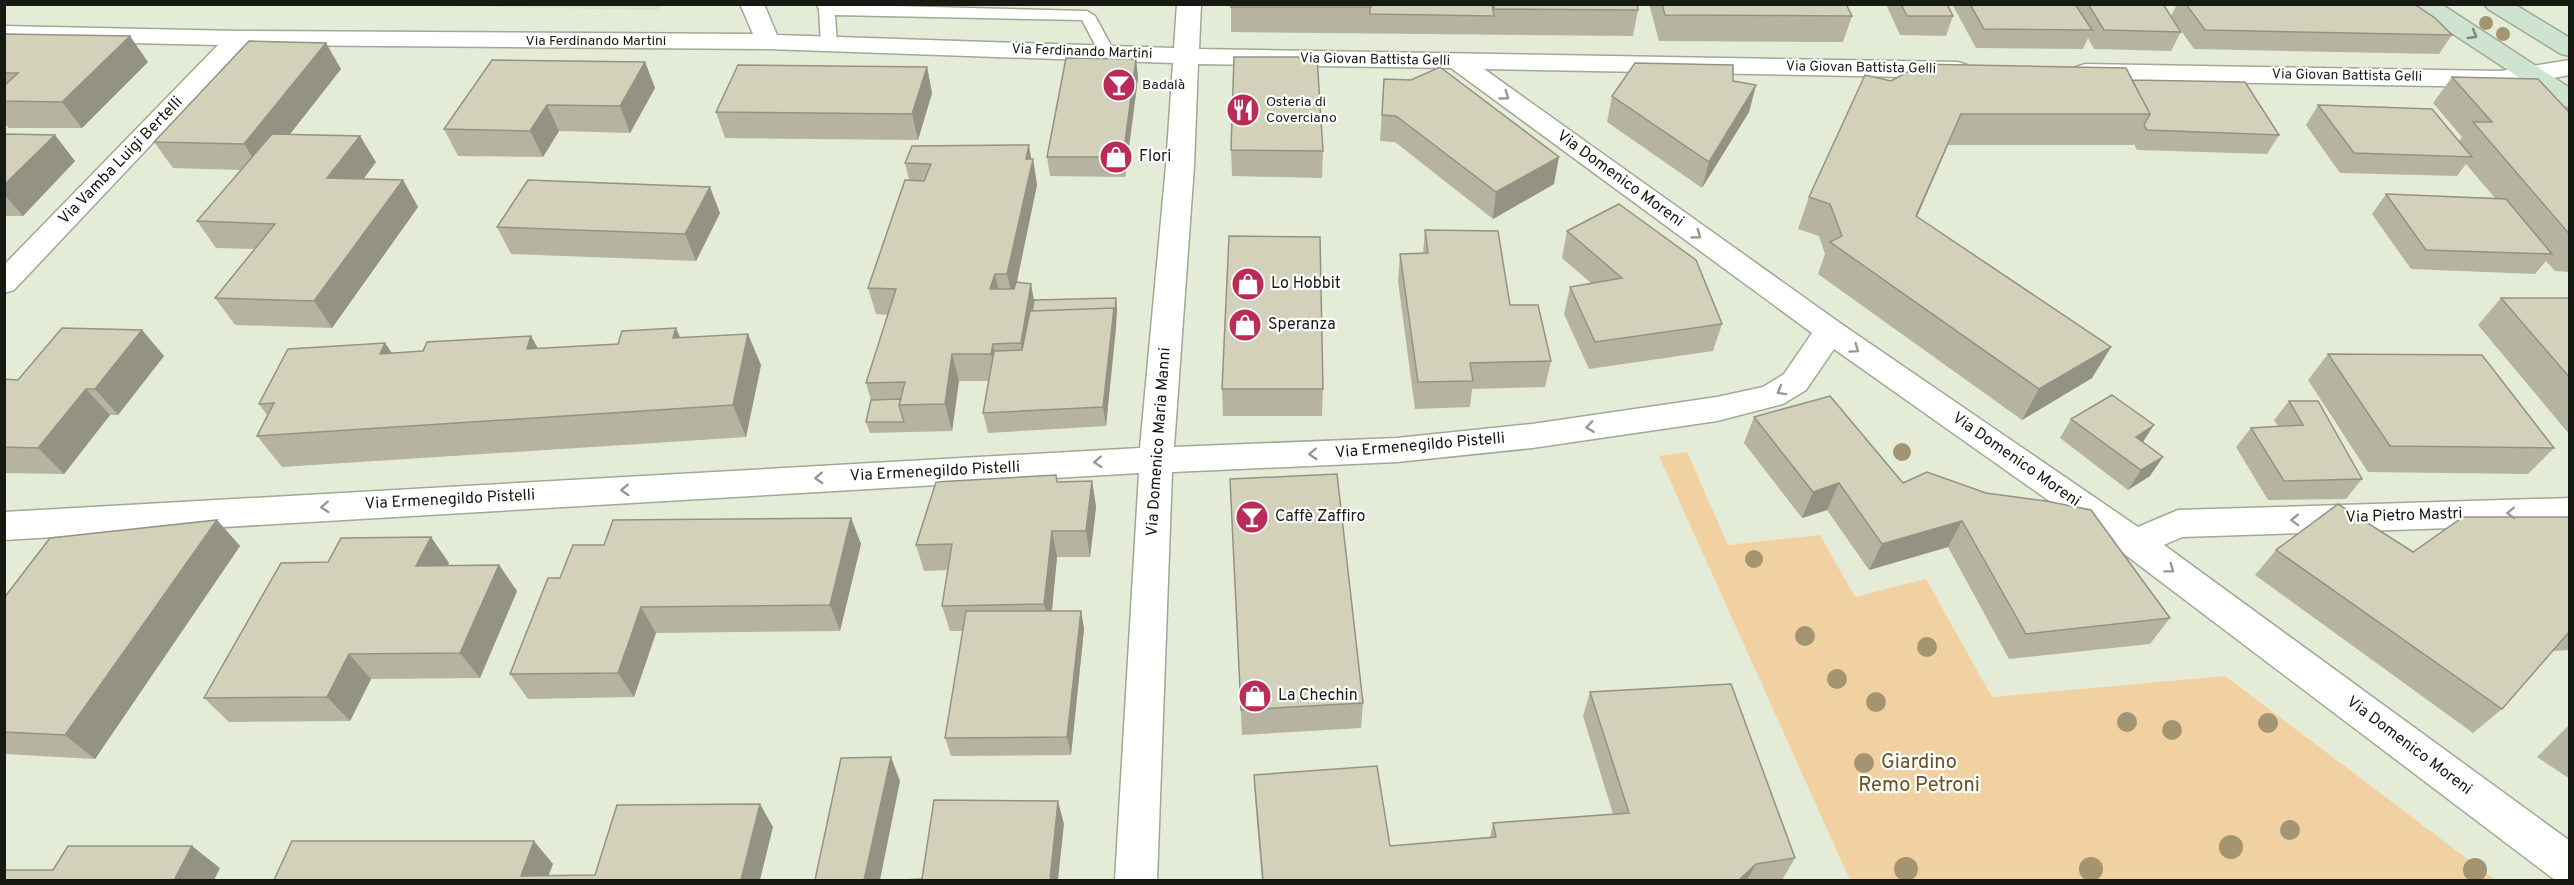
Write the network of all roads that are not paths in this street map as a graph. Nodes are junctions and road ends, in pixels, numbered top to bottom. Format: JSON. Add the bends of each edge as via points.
{"nodes":[{"id":1,"x":752,"y":4,"type":"edge"},
{"id":2,"x":1189,"y":4,"type":"edge"},
{"id":3,"x":2423,"y":4,"type":"edge"},
{"id":4,"x":2496,"y":4,"type":"edge"},
{"id":5,"x":826,"y":7,"type":"edge"},
{"id":6,"x":4,"y":33,"type":"edge"},
{"id":7,"x":238,"y":38,"type":"junction"},
{"id":8,"x":768,"y":42,"type":"junction"},
{"id":9,"x":829,"y":44,"type":"junction"},
{"id":10,"x":2570,"y":49,"type":"edge"},
{"id":11,"x":1107,"y":53,"type":"junction"},
{"id":12,"x":1187,"y":55,"type":"junction"},
{"id":13,"x":1458,"y":62,"type":"junction"},
{"id":14,"x":2570,"y":67,"type":"edge"},
{"id":15,"x":1985,"y":70,"type":"edge"},
{"id":16,"x":2057,"y":72,"type":"edge"},
{"id":17,"x":2535,"y":75,"type":"junction"},
{"id":18,"x":2570,"y":100,"type":"edge"},
{"id":19,"x":4,"y":283,"type":"edge"},
{"id":20,"x":1828,"y":330,"type":"junction"},
{"id":21,"x":1156,"y":460,"type":"junction"},
{"id":22,"x":2570,"y":511,"type":"edge"},
{"id":23,"x":4,"y":526,"type":"edge"},
{"id":24,"x":2135,"y":543,"type":"junction"},
{"id":25,"x":2570,"y":866,"type":"edge"},
{"id":26,"x":1136,"y":880,"type":"edge"}],
"edges":[{"from":1,"to":8,"type":"street"},
{"from":2,"to":12,"type":"street","name":"Via Domenico Maria Manni"},
{"from":3,"to":17,"type":"main road","one_way":true},
{"from":4,"to":10,"type":"main road"},
{"from":5,"to":9,"type":"lane"},
{"from":5,"to":11,"type":"lane","via":[[1087,16]]},
{"from":6,"to":7,"type":"street","name":"Via Ferdinando Martini"},
{"from":7,"to":8,"type":"street","name":"Via Ferdinando Martini"},
{"from":7,"to":19,"type":"street","name":"Via Vamba Luigi Bertelli"},
{"from":8,"to":9,"type":"street","name":"Via Ferdinando Martini"},
{"from":9,"to":11,"type":"street","name":"Via Ferdinando Martini"},
{"from":11,"to":12,"type":"street","name":"Via Ferdinando Martini"},
{"from":12,"to":13,"type":"street","name":"Via Giovan Battista Gelli"},
{"from":12,"to":21,"type":"street","name":"Via Domenico Maria Manni"},
{"from":13,"to":15,"type":"street","name":"Via Giovan Battista Gelli"},
{"from":13,"to":20,"type":"street","name":"Via Domenico Moreni","one_way":true},
{"from":14,"to":17,"type":"street","name":"Via Giovan Battista Gelli"},
{"from":16,"to":17,"type":"street","name":"Via Giovan Battista Gelli","via":[[2500,79]]},
{"from":17,"to":18,"type":"main road"},
{"from":20,"to":21,"type":"street","name":"Via Ermenegildo Pistelli","one_way":true,"via":[[1795,382],[1748,404],[1532,436],[1397,450]]},
{"from":20,"to":24,"type":"street","name":"Via Domenico Moreni","one_way":true},
{"from":21,"to":23,"type":"street","name":"Via Ermenegildo Pistelli","one_way":true},
{"from":21,"to":26,"type":"street","name":"Via Domenico Maria Manni"},
{"from":22,"to":24,"type":"street","name":"Via Pietro Mastri","one_way":true,"via":[[2178,524]]},
{"from":24,"to":25,"type":"street","name":"Via Domenico Moreni","one_way":true}]}
